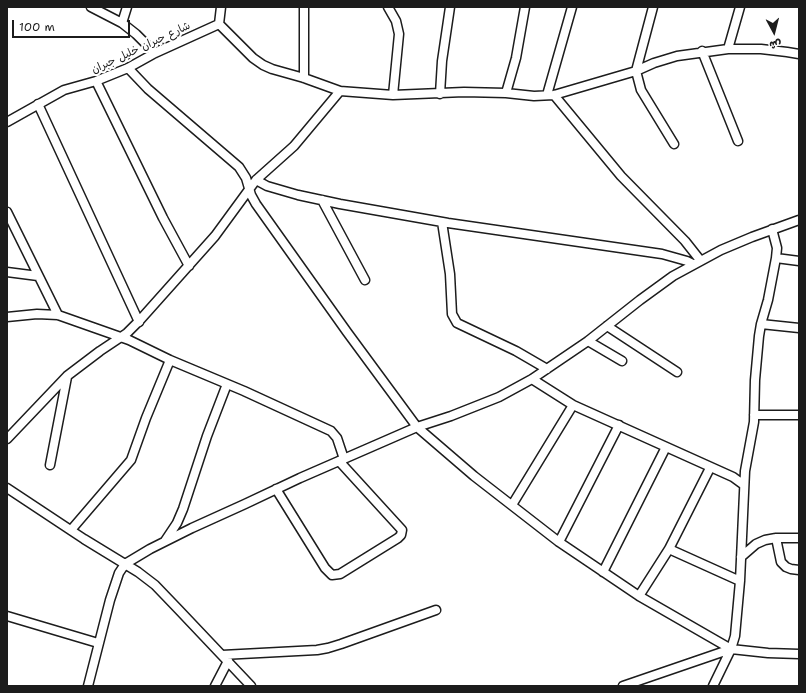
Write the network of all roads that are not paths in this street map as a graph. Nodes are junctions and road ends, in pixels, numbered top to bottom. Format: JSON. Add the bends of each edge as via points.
{"nodes":[{"id":1,"x":91,"y":7,"type":"edge"},
{"id":2,"x":127,"y":7,"type":"edge"},
{"id":3,"x":221,"y":7,"type":"edge"},
{"id":4,"x":304,"y":7,"type":"edge"},
{"id":5,"x":388,"y":7,"type":"edge"},
{"id":6,"x":450,"y":7,"type":"edge"},
{"id":7,"x":525,"y":7,"type":"edge"},
{"id":8,"x":572,"y":7,"type":"edge"},
{"id":9,"x":653,"y":7,"type":"edge"},
{"id":10,"x":740,"y":7,"type":"edge"},
{"id":11,"x":122,"y":23,"type":"junction"},
{"id":12,"x":219,"y":24,"type":"junction"},
{"id":13,"x":728,"y":49,"type":"junction"},
{"id":14,"x":702,"y":52,"type":"junction"},
{"id":15,"x":155,"y":53,"type":"junction"},
{"id":16,"x":799,"y":54,"type":"edge"},
{"id":17,"x":128,"y":68,"type":"junction"},
{"id":18,"x":636,"y":71,"type":"junction"},
{"id":19,"x":304,"y":78,"type":"junction"},
{"id":20,"x":96,"y":81,"type":"junction"},
{"id":21,"x":340,"y":92,"type":"junction"},
{"id":22,"x":506,"y":93,"type":"junction"},
{"id":23,"x":440,"y":94,"type":"junction"},
{"id":24,"x":394,"y":95,"type":"junction"},
{"id":25,"x":551,"y":95,"type":"junction"},
{"id":26,"x":38,"y":104,"type":"junction"},
{"id":27,"x":7,"y":122,"type":"edge"},
{"id":28,"x":738,"y":141,"type":"dead end"},
{"id":29,"x":674,"y":144,"type":"dead end"},
{"id":30,"x":256,"y":180,"type":"junction"},
{"id":31,"x":250,"y":188,"type":"junction"},
{"id":32,"x":322,"y":200,"type":"junction"},
{"id":33,"x":7,"y":212,"type":"edge"},
{"id":34,"x":799,"y":220,"type":"edge"},
{"id":35,"x":442,"y":222,"type":"junction"},
{"id":36,"x":772,"y":229,"type":"junction"},
{"id":37,"x":776,"y":258,"type":"junction"},
{"id":38,"x":799,"y":261,"type":"edge"},
{"id":39,"x":697,"y":262,"type":"junction"},
{"id":40,"x":189,"y":266,"type":"junction"},
{"id":41,"x":7,"y":272,"type":"edge"},
{"id":42,"x":38,"y":276,"type":"junction"},
{"id":43,"x":365,"y":280,"type":"dead end"},
{"id":44,"x":58,"y":316,"type":"junction"},
{"id":45,"x":7,"y":317,"type":"edge"},
{"id":46,"x":138,"y":322,"type":"junction"},
{"id":47,"x":761,"y":324,"type":"junction"},
{"id":48,"x":607,"y":326,"type":"junction"},
{"id":49,"x":799,"y":328,"type":"edge"},
{"id":50,"x":121,"y":337,"type":"junction"},
{"id":51,"x":588,"y":341,"type":"junction"},
{"id":52,"x":170,"y":360,"type":"junction"},
{"id":53,"x":622,"y":361,"type":"dead end"},
{"id":54,"x":547,"y":370,"type":"junction"},
{"id":55,"x":677,"y":372,"type":"dead end"},
{"id":56,"x":67,"y":376,"type":"junction"},
{"id":57,"x":532,"y":379,"type":"junction"},
{"id":58,"x":227,"y":384,"type":"junction"},
{"id":59,"x":573,"y":405,"type":"junction"},
{"id":60,"x":754,"y":415,"type":"junction"},
{"id":61,"x":799,"y":415,"type":"edge"},
{"id":62,"x":619,"y":425,"type":"junction"},
{"id":63,"x":417,"y":427,"type":"junction"},
{"id":64,"x":7,"y":439,"type":"edge"},
{"id":65,"x":666,"y":447,"type":"junction"},
{"id":66,"x":341,"y":460,"type":"junction"},
{"id":67,"x":50,"y":465,"type":"dead end"},
{"id":68,"x":710,"y":468,"type":"junction"},
{"id":69,"x":744,"y":485,"type":"junction"},
{"id":70,"x":7,"y":488,"type":"edge"},
{"id":71,"x":276,"y":489,"type":"junction"},
{"id":72,"x":512,"y":505,"type":"junction"},
{"id":73,"x":71,"y":530,"type":"junction"},
{"id":74,"x":776,"y":538,"type":"junction"},
{"id":75,"x":799,"y":538,"type":"edge"},
{"id":76,"x":164,"y":542,"type":"junction"},
{"id":77,"x":559,"y":542,"type":"junction"},
{"id":78,"x":669,"y":548,"type":"junction"},
{"id":79,"x":741,"y":557,"type":"junction"},
{"id":80,"x":125,"y":564,"type":"junction"},
{"id":81,"x":799,"y":570,"type":"edge"},
{"id":82,"x":603,"y":572,"type":"junction"},
{"id":83,"x":740,"y":581,"type":"junction"},
{"id":84,"x":639,"y":596,"type":"junction"},
{"id":85,"x":436,"y":610,"type":"dead end"},
{"id":86,"x":7,"y":616,"type":"edge"},
{"id":87,"x":98,"y":643,"type":"junction"},
{"id":88,"x":731,"y":648,"type":"junction"},
{"id":89,"x":799,"y":654,"type":"edge"},
{"id":90,"x":225,"y":658,"type":"junction"},
{"id":91,"x":88,"y":686,"type":"edge"},
{"id":92,"x":215,"y":686,"type":"edge"},
{"id":93,"x":251,"y":686,"type":"edge"},
{"id":94,"x":623,"y":686,"type":"edge"},
{"id":95,"x":713,"y":686,"type":"edge"}],
"edges":[{"from":1,"to":11,"type":"street"},
{"from":2,"to":11,"type":"street"},
{"from":3,"to":12,"type":"street"},
{"from":4,"to":19,"type":"street"},
{"from":5,"to":24,"type":"street","via":[[396,20],[399,34]]},
{"from":6,"to":23,"type":"street"},
{"from":7,"to":22,"type":"street","via":[[516,58]]},
{"from":8,"to":25,"type":"street"},
{"from":9,"to":18,"type":"street"},
{"from":10,"to":13,"type":"street"},
{"from":11,"to":15,"type":"street"},
{"from":12,"to":15,"type":"street","name":"شارع جبران خليل جبران"},
{"from":12,"to":19,"type":"street","via":[[263,65]]},
{"from":13,"to":14,"type":"street"},
{"from":13,"to":16,"type":"street","via":[[761,49]]},
{"from":14,"to":18,"type":"street","via":[[677,56]]},
{"from":14,"to":28,"type":"street"},
{"from":15,"to":17,"type":"street","name":"شارع جبران خليل جبران"},
{"from":17,"to":20,"type":"street","name":"شارع جبران خليل جبران"},
{"from":17,"to":31,"type":"street","via":[[148,89],[239,167]]},
{"from":18,"to":25,"type":"street"},
{"from":18,"to":29,"type":"street","via":[[641,90]]},
{"from":19,"to":21,"type":"street"},
{"from":20,"to":26,"type":"street","name":"شارع جبران خليل جبران","via":[[64,90]]},
{"from":20,"to":40,"type":"street"},
{"from":21,"to":24,"type":"street"},
{"from":21,"to":30,"type":"street","via":[[294,146]]},
{"from":22,"to":23,"type":"street"},
{"from":22,"to":25,"type":"street"},
{"from":23,"to":24,"type":"street"},
{"from":25,"to":39,"type":"street","via":[[622,176],[685,241]]},
{"from":26,"to":27,"type":"street","name":"شارع جبران خليل جبران"},
{"from":26,"to":46,"type":"street"},
{"from":30,"to":31,"type":"street"},
{"from":30,"to":32,"type":"street","via":[[267,186]]},
{"from":31,"to":40,"type":"street"},
{"from":31,"to":63,"type":"street","via":[[256,204]]},
{"from":32,"to":35,"type":"street"},
{"from":32,"to":43,"type":"street"},
{"from":33,"to":42,"type":"street"},
{"from":34,"to":36,"type":"street"},
{"from":35,"to":39,"type":"street","via":[[662,254]]},
{"from":35,"to":54,"type":"street","via":[[450,274],[452,314],[457,323],[516,351]]},
{"from":36,"to":37,"type":"street","via":[[777,248]]},
{"from":36,"to":39,"type":"street"},
{"from":37,"to":38,"type":"street"},
{"from":37,"to":47,"type":"street"},
{"from":39,"to":48,"type":"street","via":[[673,276]]},
{"from":40,"to":46,"type":"street"},
{"from":41,"to":42,"type":"street"},
{"from":42,"to":44,"type":"street"},
{"from":44,"to":45,"type":"street","via":[[37,314]]},
{"from":44,"to":50,"type":"street"},
{"from":46,"to":50,"type":"street"},
{"from":47,"to":49,"type":"street"},
{"from":47,"to":60,"type":"street"},
{"from":48,"to":51,"type":"street"},
{"from":48,"to":55,"type":"street"},
{"from":50,"to":52,"type":"street"},
{"from":50,"to":56,"type":"street"},
{"from":51,"to":53,"type":"street"},
{"from":51,"to":54,"type":"street"},
{"from":52,"to":58,"type":"street"},
{"from":52,"to":73,"type":"street","via":[[131,460]]},
{"from":54,"to":57,"type":"street"},
{"from":56,"to":64,"type":"street"},
{"from":56,"to":67,"type":"street"},
{"from":57,"to":59,"type":"street"},
{"from":57,"to":63,"type":"street","via":[[499,397]]},
{"from":58,"to":66,"type":"street","via":[[331,431],[337,438]]},
{"from":58,"to":76,"type":"street","via":[[183,509]]},
{"from":59,"to":62,"type":"street"},
{"from":59,"to":72,"type":"street"},
{"from":60,"to":61,"type":"street"},
{"from":60,"to":69,"type":"street"},
{"from":62,"to":65,"type":"street"},
{"from":62,"to":77,"type":"street"},
{"from":63,"to":66,"type":"street"},
{"from":63,"to":72,"type":"street"},
{"from":65,"to":68,"type":"street"},
{"from":65,"to":82,"type":"street"},
{"from":66,"to":71,"type":"street"},
{"from":66,"to":71,"type":"street","via":[[402,530],[398,538],[340,574],[332,575],[325,568]]},
{"from":68,"to":69,"type":"street","via":[[733,477]]},
{"from":68,"to":78,"type":"street"},
{"from":69,"to":79,"type":"street"},
{"from":70,"to":73,"type":"street"},
{"from":71,"to":76,"type":"street"},
{"from":72,"to":77,"type":"street"},
{"from":73,"to":80,"type":"street"},
{"from":74,"to":75,"type":"street"},
{"from":74,"to":79,"type":"street","via":[[756,544]]},
{"from":74,"to":81,"type":"street","via":[[781,562],[786,567]]},
{"from":76,"to":80,"type":"street"},
{"from":77,"to":82,"type":"street"},
{"from":78,"to":83,"type":"street"},
{"from":78,"to":84,"type":"street"},
{"from":79,"to":83,"type":"street"},
{"from":80,"to":87,"type":"street","via":[[119,573]]},
{"from":80,"to":90,"type":"street","via":[[155,585]]},
{"from":82,"to":84,"type":"street"},
{"from":83,"to":88,"type":"street","via":[[735,636]]},
{"from":84,"to":88,"type":"street"},
{"from":85,"to":90,"type":"street","via":[[328,648]]},
{"from":86,"to":87,"type":"street"},
{"from":87,"to":91,"type":"street"},
{"from":88,"to":89,"type":"street"},
{"from":88,"to":94,"type":"street"},
{"from":88,"to":95,"type":"street"},
{"from":90,"to":92,"type":"street"},
{"from":90,"to":93,"type":"street"}]}
